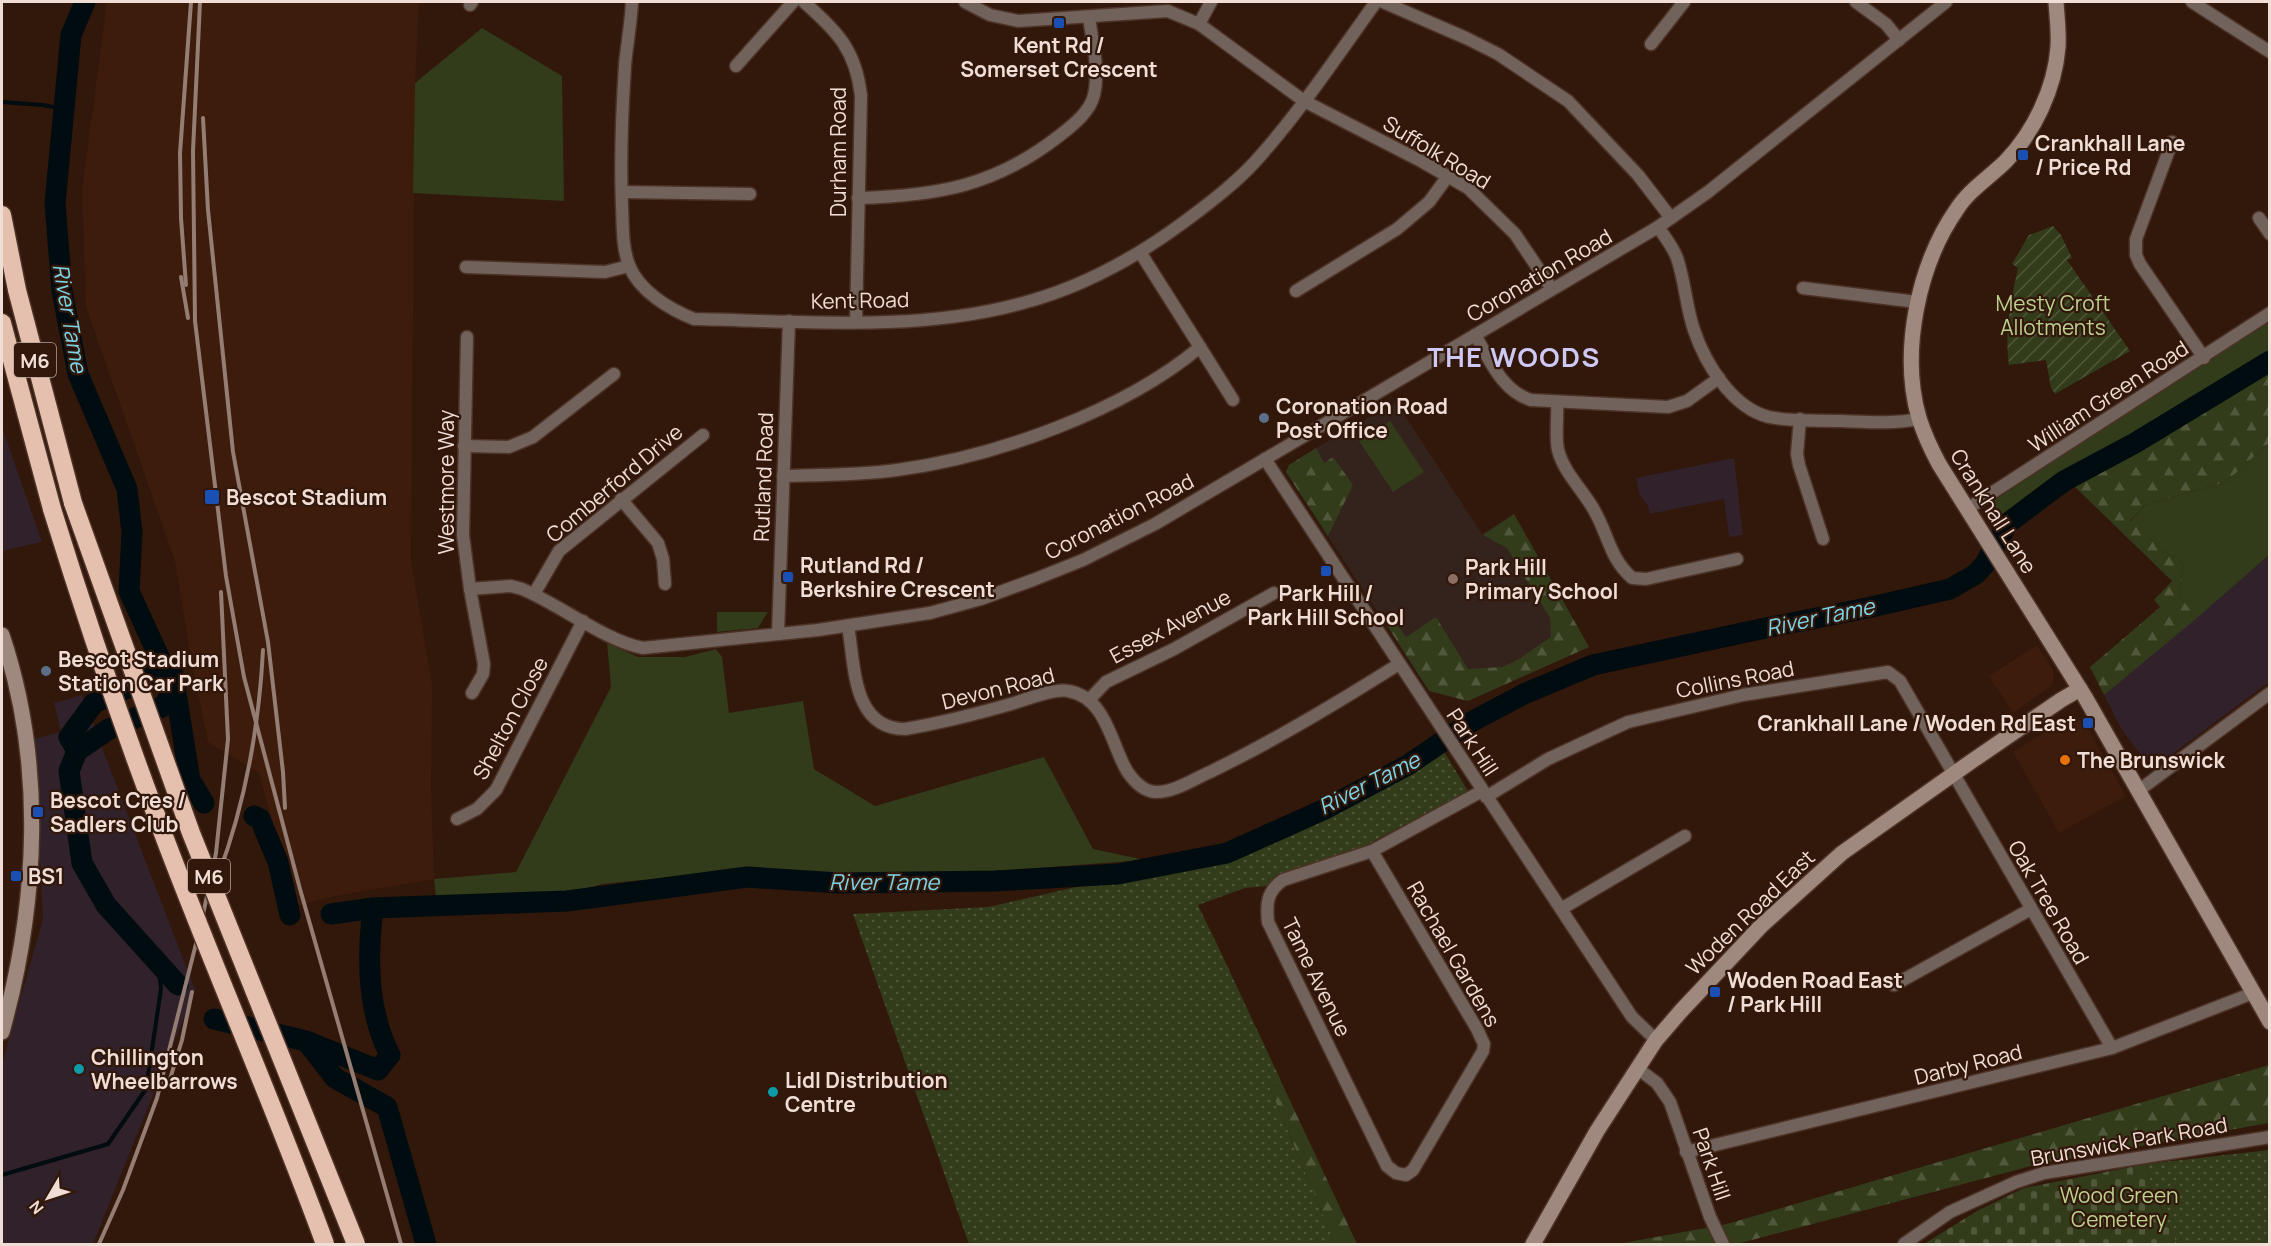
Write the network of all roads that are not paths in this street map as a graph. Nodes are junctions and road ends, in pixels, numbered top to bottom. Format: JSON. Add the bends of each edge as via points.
{"nodes":[{"id":1,"x":632,"y":2,"type":"edge"},
{"id":2,"x":793,"y":2,"type":"edge"},
{"id":3,"x":804,"y":2,"type":"edge"},
{"id":4,"x":965,"y":2,"type":"edge"},
{"id":5,"x":1211,"y":2,"type":"edge"},
{"id":6,"x":1376,"y":2,"type":"edge"},
{"id":7,"x":1383,"y":2,"type":"edge"},
{"id":8,"x":1684,"y":2,"type":"edge"},
{"id":9,"x":1856,"y":2,"type":"edge"},
{"id":10,"x":1947,"y":2,"type":"edge"},
{"id":11,"x":2056,"y":2,"type":"edge"},
{"id":12,"x":2192,"y":2,"type":"edge"},
{"id":13,"x":1089,"y":17,"type":"junction"},
{"id":14,"x":1199,"y":24,"type":"junction"},
{"id":15,"x":1899,"y":40,"type":"junction"},
{"id":16,"x":1651,"y":44,"type":"dead end"},
{"id":17,"x":2270,"y":52,"type":"edge"},
{"id":18,"x":736,"y":66,"type":"dead end"},
{"id":19,"x":1304,"y":101,"type":"junction"},
{"id":20,"x":2172,"y":142,"type":"dead end"},
{"id":21,"x":1448,"y":176,"type":"junction"},
{"id":22,"x":622,"y":192,"type":"junction"},
{"id":23,"x":750,"y":194,"type":"dead end"},
{"id":24,"x":858,"y":198,"type":"junction"},
{"id":25,"x":2,"y":215,"type":"edge"},
{"id":26,"x":1671,"y":218,"type":"junction"},
{"id":27,"x":2259,"y":218,"type":"dead end"},
{"id":28,"x":1658,"y":227,"type":"junction"},
{"id":29,"x":2270,"y":234,"type":"edge"},
{"id":30,"x":1140,"y":252,"type":"junction"},
{"id":31,"x":629,"y":266,"type":"junction"},
{"id":32,"x":466,"y":267,"type":"dead end"},
{"id":33,"x":1803,"y":288,"type":"dead end"},
{"id":34,"x":1552,"y":289,"type":"junction"},
{"id":35,"x":1296,"y":291,"type":"dead end"},
{"id":36,"x":1917,"y":302,"type":"junction"},
{"id":37,"x":2270,"y":314,"type":"edge"},
{"id":38,"x":789,"y":321,"type":"junction"},
{"id":39,"x":856,"y":321,"type":"junction"},
{"id":40,"x":2,"y":322,"type":"edge"},
{"id":41,"x":1474,"y":335,"type":"junction"},
{"id":42,"x":467,"y":337,"type":"dead end"},
{"id":43,"x":1200,"y":347,"type":"junction"},
{"id":44,"x":2204,"y":358,"type":"junction"},
{"id":45,"x":614,"y":374,"type":"dead end"},
{"id":46,"x":1719,"y":378,"type":"junction"},
{"id":47,"x":1233,"y":400,"type":"dead end"},
{"id":48,"x":1557,"y":403,"type":"junction"},
{"id":49,"x":1800,"y":419,"type":"junction"},
{"id":50,"x":1919,"y":420,"type":"junction"},
{"id":51,"x":703,"y":435,"type":"dead end"},
{"id":52,"x":464,"y":446,"type":"junction"},
{"id":53,"x":1265,"y":459,"type":"junction"},
{"id":54,"x":783,"y":476,"type":"junction"},
{"id":55,"x":621,"y":500,"type":"junction"},
{"id":56,"x":1967,"y":509,"type":"junction"},
{"id":57,"x":1823,"y":538,"type":"dead end"},
{"id":58,"x":1737,"y":559,"type":"dead end"},
{"id":59,"x":665,"y":584,"type":"dead end"},
{"id":60,"x":470,"y":589,"type":"junction"},
{"id":61,"x":1274,"y":592,"type":"dead end"},
{"id":62,"x":534,"y":594,"type":"junction"},
{"id":63,"x":583,"y":621,"type":"junction"},
{"id":64,"x":848,"y":626,"type":"junction"},
{"id":65,"x":778,"y":634,"type":"junction"},
{"id":66,"x":2,"y":635,"type":"edge"},
{"id":67,"x":1399,"y":664,"type":"junction"},
{"id":68,"x":2080,"y":689,"type":"junction"},
{"id":69,"x":472,"y":693,"type":"dead end"},
{"id":70,"x":2270,"y":693,"type":"edge"},
{"id":71,"x":1089,"y":700,"type":"junction"},
{"id":72,"x":1953,"y":775,"type":"junction"},
{"id":73,"x":2138,"y":791,"type":"junction"},
{"id":74,"x":1484,"y":794,"type":"junction"},
{"id":75,"x":457,"y":819,"type":"dead end"},
{"id":76,"x":1685,"y":836,"type":"dead end"},
{"id":77,"x":1372,"y":851,"type":"junction"},
{"id":78,"x":1561,"y":909,"type":"junction"},
{"id":79,"x":2031,"y":909,"type":"junction"},
{"id":80,"x":1894,"y":985,"type":"dead end"},
{"id":81,"x":2253,"y":993,"type":"junction"},
{"id":82,"x":2270,"y":1022,"type":"edge"},
{"id":83,"x":2,"y":1032,"type":"edge"},
{"id":84,"x":1656,"y":1040,"type":"junction"},
{"id":85,"x":2112,"y":1048,"type":"junction"},
{"id":86,"x":1637,"y":1068,"type":"junction"},
{"id":87,"x":2270,"y":1137,"type":"edge"},
{"id":88,"x":1686,"y":1152,"type":"junction"},
{"id":89,"x":1413,"y":1170,"type":"joint"},
{"id":90,"x":325,"y":1245,"type":"edge"},
{"id":91,"x":356,"y":1245,"type":"edge"},
{"id":92,"x":1533,"y":1245,"type":"edge"},
{"id":93,"x":1723,"y":1245,"type":"edge"},
{"id":94,"x":1904,"y":1245,"type":"edge"}],
"edges":[{"from":1,"to":22,"type":"street","name":"Kent Road","via":[[625,65]]},
{"from":2,"to":18,"type":"street"},
{"from":3,"to":24,"type":"street","name":"Durham Road","via":[[833,27],[846,45],[859,79]]},
{"from":4,"to":13,"type":"street","via":[[990,15],[1018,21]]},
{"from":5,"to":14,"type":"street"},
{"from":6,"to":19,"type":"street","name":"Kent Road"},
{"from":7,"to":26,"type":"street","via":[[1498,54],[1568,101],[1638,175]]},
{"from":8,"to":16,"type":"street"},
{"from":9,"to":15,"type":"street","via":[[1886,24]]},
{"from":10,"to":15,"type":"street","name":"Coronation Road"},
{"from":11,"to":36,"type":"street","name":"Crankhall Lane","via":[[2058,48],[2044,102],[2022,143],[1953,214],[1929,260]]},
{"from":12,"to":17,"type":"street"},
{"from":13,"to":14,"type":"street","via":[[1168,12]]},
{"from":13,"to":24,"type":"street","via":[[1094,96],[1082,116],[1052,141],[1017,165],[966,186],[907,196]]},
{"from":14,"to":19,"type":"street"},
{"from":15,"to":26,"type":"street","name":"Coronation Road"},
{"from":19,"to":21,"type":"street","name":"Suffolk Road"},
{"from":19,"to":30,"type":"street","name":"Kent Road","via":[[1244,172],[1198,212]]},
{"from":20,"to":44,"type":"street","via":[[2136,239],[2136,255]]},
{"from":21,"to":34,"type":"street","name":"Suffolk Road","via":[[1468,188],[1502,219],[1533,257]]},
{"from":21,"to":35,"type":"street","via":[[1429,202],[1397,229]]},
{"from":22,"to":23,"type":"street"},
{"from":22,"to":31,"type":"street","name":"Kent Road","via":[[624,245]]},
{"from":24,"to":39,"type":"street","name":"Durham Road"},
{"from":25,"to":91,"type":"highway","number":"M6","bridge":true,"via":[[16,290],[73,503],[191,833]]},
{"from":26,"to":28,"type":"street","name":"Coronation Road"},
{"from":27,"to":29,"type":"street"},
{"from":28,"to":34,"type":"street","name":"Coronation Road"},
{"from":28,"to":46,"type":"street","via":[[1677,258],[1694,329]]},
{"from":30,"to":39,"type":"street","name":"Kent Road","via":[[1092,278],[1019,304],[949,316]]},
{"from":30,"to":43,"type":"street"},
{"from":31,"to":32,"type":"street","via":[[605,272]]},
{"from":31,"to":38,"type":"street","name":"Kent Road","via":[[653,295],[675,312],[694,320]]},
{"from":33,"to":36,"type":"street"},
{"from":34,"to":41,"type":"street","name":"Coronation Road"},
{"from":36,"to":50,"type":"street","name":"Crankhall Lane","via":[[1912,353]]},
{"from":37,"to":44,"type":"street","name":"William Green Road"},
{"from":38,"to":39,"type":"street","name":"Kent Road"},
{"from":38,"to":54,"type":"street","name":"Rutland Road"},
{"from":40,"to":90,"type":"highway","number":"M6","bridge":true,"via":[[52,509],[92,633],[166,843]]},
{"from":41,"to":48,"type":"street","via":[[1510,389],[1520,397]]},
{"from":41,"to":53,"type":"street","name":"Coronation Road"},
{"from":42,"to":52,"type":"street","name":"Westmore Way"},
{"from":43,"to":47,"type":"street"},
{"from":43,"to":54,"type":"street","via":[[1168,372],[1117,400],[1000,447],[899,470]]},
{"from":44,"to":56,"type":"street","name":"William Green Road"},
{"from":45,"to":52,"type":"street","via":[[533,438],[509,447]]},
{"from":46,"to":48,"type":"street","via":[[1687,401],[1668,407]]},
{"from":46,"to":49,"type":"street","via":[[1737,399],[1759,413]]},
{"from":48,"to":58,"type":"street","via":[[1558,449],[1562,460],[1594,510],[1616,560],[1632,578],[1646,579]]},
{"from":49,"to":50,"type":"street"},
{"from":49,"to":57,"type":"street","via":[[1799,465]]},
{"from":50,"to":56,"type":"street","name":"Crankhall Lane","via":[[1939,464]]},
{"from":51,"to":55,"type":"street","name":"Comberford Drive"},
{"from":52,"to":60,"type":"street","name":"Westmore Way","via":[[463,535]]},
{"from":53,"to":64,"type":"street","name":"Coronation Road","via":[[1135,535],[1063,568],[950,608]]},
{"from":53,"to":67,"type":"street","name":"Park Hill"},
{"from":54,"to":65,"type":"street","name":"Rutland Road"},
{"from":55,"to":59,"type":"street","via":[[658,543]]},
{"from":55,"to":62,"type":"street","name":"Comberford Drive","via":[[559,551]]},
{"from":56,"to":68,"type":"street","name":"Crankhall Lane"},
{"from":60,"to":62,"type":"street","name":"Coronation Road","via":[[511,586]]},
{"from":60,"to":69,"type":"street","name":"Westmore Way","via":[[484,664]]},
{"from":61,"to":71,"type":"street","name":"Essex Avenue","via":[[1174,649],[1106,682]]},
{"from":62,"to":63,"type":"street","name":"Coronation Road"},
{"from":63,"to":65,"type":"street","name":"Coronation Road","via":[[643,648]]},
{"from":63,"to":75,"type":"street","name":"Shelton Close","via":[[496,790],[477,809]]},
{"from":64,"to":65,"type":"street","name":"Coronation Road"},
{"from":64,"to":71,"type":"street","name":"Devon Road","via":[[862,703],[875,720],[889,728],[915,728],[1065,690]]},
{"from":66,"to":83,"type":"street","via":[[21,709],[30,764],[32,814],[24,932]]},
{"from":67,"to":71,"type":"street","via":[[1285,734],[1164,791],[1153,792],[1135,782],[1107,724]]},
{"from":67,"to":74,"type":"street","name":"Park Hill"},
{"from":68,"to":72,"type":"street","name":"Woden Road East"},
{"from":68,"to":73,"type":"street","name":"Crankhall Lane"},
{"from":70,"to":73,"type":"street"},
{"from":72,"to":74,"type":"street","name":"Collins Road","via":[[1900,681],[1888,672],[1743,695],[1628,722]]},
{"from":72,"to":79,"type":"street","name":"Oak Tree Road"},
{"from":72,"to":84,"type":"street","name":"Woden Road East","via":[[1842,853],[1761,926]]},
{"from":73,"to":81,"type":"street","name":"Crankhall Lane"},
{"from":74,"to":77,"type":"street","name":"Tame Avenue"},
{"from":74,"to":78,"type":"street","name":"Park Hill"},
{"from":76,"to":78,"type":"street"},
{"from":77,"to":89,"type":"street","name":"Rachael Gardens","via":[[1484,1044]]},
{"from":77,"to":89,"type":"street","name":"Tame Avenue","via":[[1282,880],[1268,899],[1268,922],[1387,1166],[1406,1175]]},
{"from":78,"to":84,"type":"street","name":"Park Hill","via":[[1632,1017]]},
{"from":79,"to":80,"type":"street"},
{"from":79,"to":85,"type":"street","name":"Oak Tree Road"},
{"from":81,"to":82,"type":"street","name":"Crankhall Lane"},
{"from":81,"to":85,"type":"street","name":"Darby Road"},
{"from":84,"to":86,"type":"street","name":"Woden Road East"},
{"from":85,"to":88,"type":"street","name":"Darby Road"},
{"from":86,"to":88,"type":"street","name":"Park Hill","via":[[1664,1091]]},
{"from":86,"to":92,"type":"street","name":"Woden Road East"},
{"from":87,"to":94,"type":"street","name":"Brunswick Park Road","via":[[2044,1173],[1950,1212]]},
{"from":88,"to":93,"type":"street","name":"Park Hill"}]}
